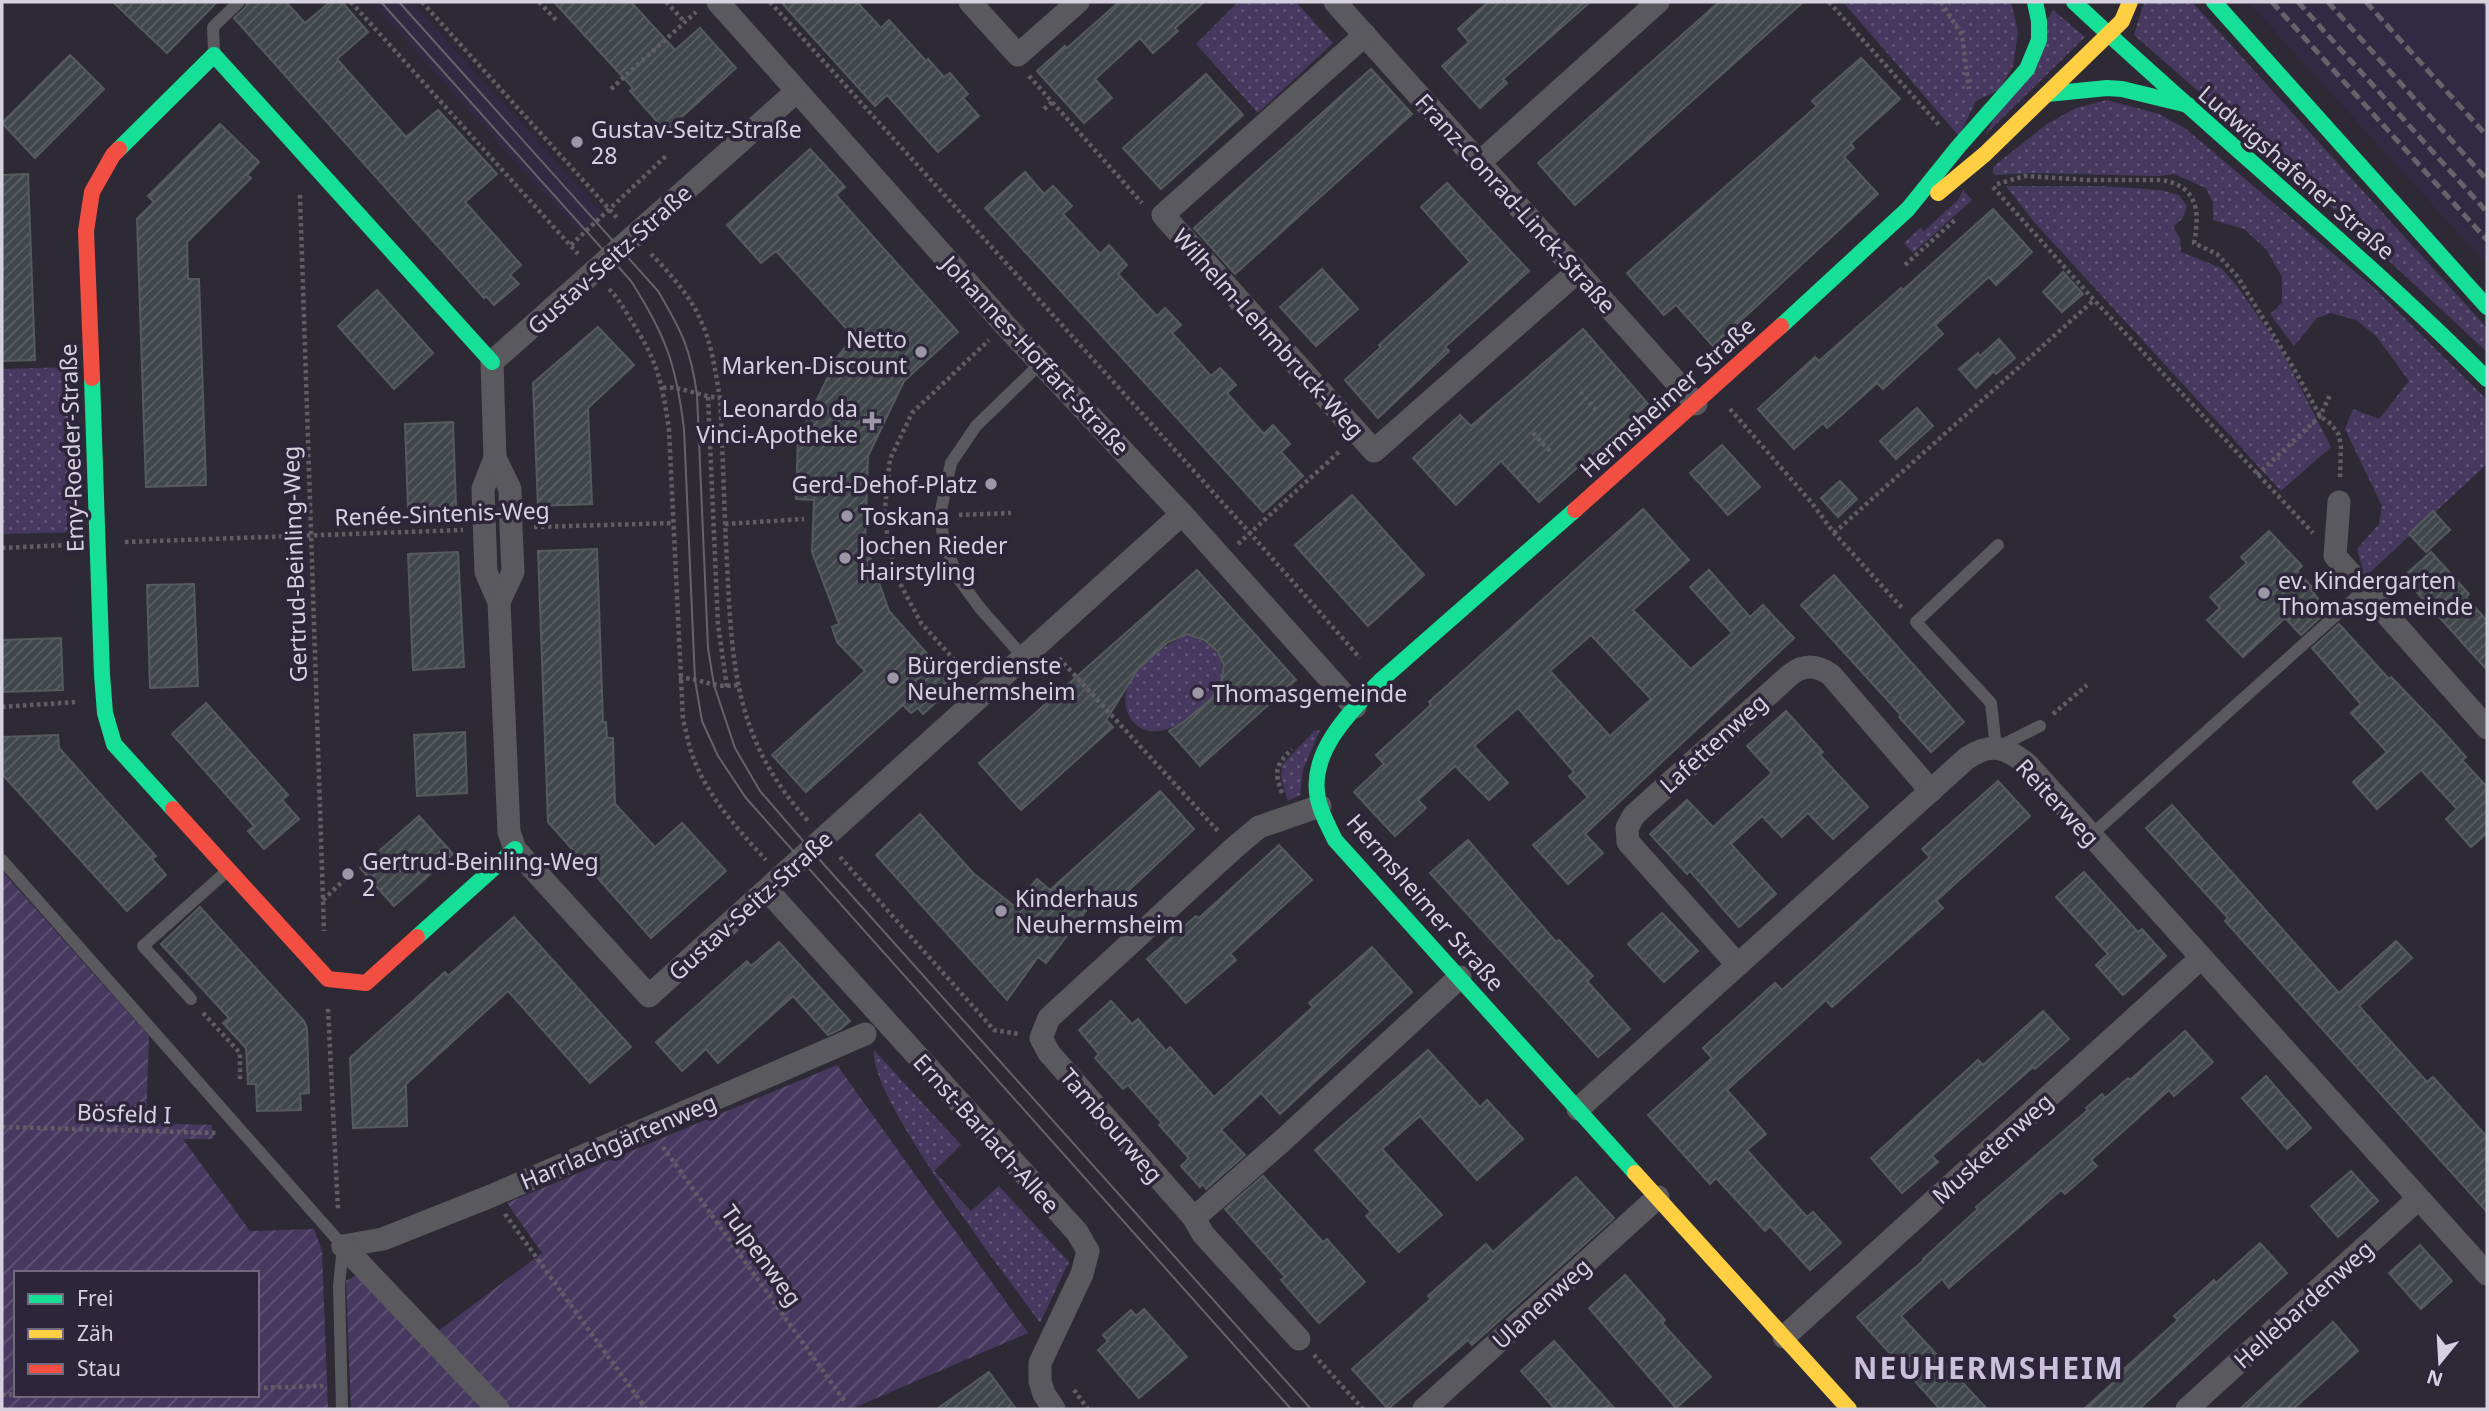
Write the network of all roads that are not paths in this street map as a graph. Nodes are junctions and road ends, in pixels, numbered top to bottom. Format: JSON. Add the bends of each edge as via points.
{"nodes":[{"id":1,"x":239,"y":2,"type":"edge"},
{"id":2,"x":970,"y":2,"type":"edge"},
{"id":3,"x":1078,"y":2,"type":"edge"},
{"id":4,"x":1335,"y":2,"type":"edge"},
{"id":5,"x":1658,"y":2,"type":"edge"},
{"id":6,"x":2035,"y":2,"type":"edge"},
{"id":7,"x":2074,"y":2,"type":"edge"},
{"id":8,"x":2130,"y":2,"type":"edge"},
{"id":9,"x":2214,"y":2,"type":"edge"},
{"id":10,"x":709,"y":5,"type":"edge"},
{"id":11,"x":2108,"y":33,"type":"junction"},
{"id":12,"x":1365,"y":34,"type":"junction"},
{"id":13,"x":214,"y":55,"type":"junction"},
{"id":14,"x":797,"y":91,"type":"junction"},
{"id":15,"x":2047,"y":94,"type":"junction"},
{"id":16,"x":2188,"y":105,"type":"junction"},
{"id":17,"x":1479,"y":163,"type":"junction"},
{"id":18,"x":1908,"y":209,"type":"junction"},
{"id":19,"x":1577,"y":272,"type":"junction"},
{"id":20,"x":2487,"y":307,"type":"edge"},
{"id":21,"x":492,"y":362,"type":"junction"},
{"id":22,"x":1040,"y":364,"type":"junction"},
{"id":23,"x":2487,"y":379,"type":"edge"},
{"id":24,"x":1704,"y":396,"type":"junction"},
{"id":25,"x":495,"y":458,"type":"junction"},
{"id":26,"x":2339,"y":502,"type":"road end"},
{"id":27,"x":1182,"y":514,"type":"junction"},
{"id":28,"x":1998,"y":545,"type":"dead end"},
{"id":29,"x":2364,"y":590,"type":"junction"},
{"id":30,"x":499,"y":602,"type":"junction"},
{"id":31,"x":1024,"y":658,"type":"junction"},
{"id":32,"x":1355,"y":707,"type":"junction"},
{"id":33,"x":2040,"y":726,"type":"road end"},
{"id":34,"x":2487,"y":728,"type":"edge"},
{"id":35,"x":1996,"y":748,"type":"junction"},
{"id":36,"x":1931,"y":791,"type":"junction"},
{"id":37,"x":1320,"y":806,"type":"junction"},
{"id":38,"x":2090,"y":836,"type":"junction"},
{"id":39,"x":515,"y":849,"type":"junction"},
{"id":40,"x":2,"y":860,"type":"edge"},
{"id":41,"x":229,"y":869,"type":"junction"},
{"id":42,"x":767,"y":890,"type":"junction"},
{"id":43,"x":2201,"y":958,"type":"junction"},
{"id":44,"x":1738,"y":965,"type":"junction"},
{"id":45,"x":1460,"y":978,"type":"junction"},
{"id":46,"x":191,"y":999,"type":"road end"},
{"id":47,"x":884,"y":1017,"type":"junction"},
{"id":48,"x":865,"y":1034,"type":"joint"},
{"id":49,"x":1578,"y":1109,"type":"junction"},
{"id":50,"x":1658,"y":1198,"type":"junction"},
{"id":51,"x":2418,"y":1199,"type":"junction"},
{"id":52,"x":1194,"y":1218,"type":"junction"},
{"id":53,"x":343,"y":1246,"type":"junction"},
{"id":54,"x":2487,"y":1274,"type":"edge"},
{"id":55,"x":1784,"y":1337,"type":"junction"},
{"id":56,"x":1300,"y":1339,"type":"road end"},
{"id":57,"x":342,"y":1409,"type":"edge"},
{"id":58,"x":498,"y":1409,"type":"edge"},
{"id":59,"x":1054,"y":1409,"type":"edge"},
{"id":60,"x":1424,"y":1409,"type":"edge"},
{"id":61,"x":1849,"y":1409,"type":"edge"},
{"id":62,"x":2187,"y":1409,"type":"edge"}],
"edges":[{"from":1,"to":13,"type":"lane","via":[[213,27]]},
{"from":2,"to":3,"type":"street","via":[[1018,55]]},
{"from":4,"to":12,"type":"street","name":"Franz-Conrad-Linck-Straße"},
{"from":5,"to":17,"type":"street"},
{"from":6,"to":18,"type":"street","name":"Hermsheimer Straße","via":[[2039,40],[2027,69]]},
{"from":7,"to":11,"type":"street","name":"Ludwigshafener Straße"},
{"from":8,"to":11,"type":"street","name":"Hermsheimer Straße","via":[[2122,21]]},
{"from":9,"to":20,"type":"street","name":"Ludwigshafener Straße"},
{"from":10,"to":14,"type":"street","name":"Johannes-Hoffart-Straße"},
{"from":11,"to":15,"type":"street","name":"Hermsheimer Straße"},
{"from":11,"to":16,"type":"street","name":"Ludwigshafener Straße"},
{"from":12,"to":17,"type":"street","name":"Franz-Conrad-Linck-Straße"},
{"from":12,"to":19,"type":"street","name":"Wilhelm-Lehmbruck-Weg","via":[[1163,215],[1374,451]]},
{"from":13,"to":21,"type":"street"},
{"from":13,"to":41,"type":"street","name":"Emy-Roeder-Straße","via":[[113,155],[92,192],[86,231],[109,735]]},
{"from":14,"to":21,"type":"street","name":"Gustav-Seitz-Straße"},
{"from":14,"to":22,"type":"street","name":"Johannes-Hoffart-Straße"},
{"from":15,"to":16,"type":"street","via":[[2107,88]]},
{"from":15,"to":18,"type":"street","name":"Hermsheimer Straße","via":[[1946,188]]},
{"from":16,"to":23,"type":"street","name":"Ludwigshafener Straße","via":[[2410,301]]},
{"from":17,"to":19,"type":"street","name":"Franz-Conrad-Linck-Straße"},
{"from":18,"to":24,"type":"street","name":"Hermsheimer Straße"},
{"from":19,"to":24,"type":"street","name":"Franz-Conrad-Linck-Straße"},
{"from":21,"to":25,"type":"street"},
{"from":22,"to":27,"type":"street","name":"Johannes-Hoffart-Straße"},
{"from":22,"to":31,"type":"lane","via":[[976,426],[951,463],[940,515],[944,542],[958,578]]},
{"from":24,"to":32,"type":"street","name":"Hermsheimer Straße"},
{"from":25,"to":30,"type":"street","via":[[483,489],[485,572]]},
{"from":25,"to":30,"type":"street","via":[[510,489],[513,572]]},
{"from":26,"to":29,"type":"street","via":[[2335,556]]},
{"from":27,"to":31,"type":"street","name":"Gustav-Seitz-Straße"},
{"from":27,"to":32,"type":"street","name":"Johannes-Hoffart-Straße"},
{"from":28,"to":35,"type":"lane","via":[[1916,622],[1991,703]]},
{"from":29,"to":34,"type":"street"},
{"from":29,"to":38,"type":"lane"},
{"from":30,"to":39,"type":"street","via":[[509,832]]},
{"from":31,"to":42,"type":"street","name":"Gustav-Seitz-Straße"},
{"from":32,"to":37,"type":"street","name":"Hermsheimer Straße","via":[[1322,758],[1316,791]]},
{"from":33,"to":35,"type":"lane"},
{"from":35,"to":36,"type":"street","name":"Reiterweg","via":[[1967,758]]},
{"from":35,"to":38,"type":"street","name":"Reiterweg","via":[[2028,764]]},
{"from":36,"to":44,"type":"street","name":"Reiterweg"},
{"from":36,"to":44,"type":"street","name":"Lafettenweg","via":[[1831,675],[1817,668],[1795,671],[1731,727],[1634,815],[1626,833],[1631,846]]},
{"from":37,"to":45,"type":"street","name":"Hermsheimer Straße","via":[[1335,839]]},
{"from":37,"to":52,"type":"street","name":"Tambourweg","via":[[1259,827],[1049,1018],[1041,1038],[1049,1053]]},
{"from":38,"to":43,"type":"street","name":"Reiterweg"},
{"from":39,"to":41,"type":"street","name":"Emy-Roeder-Straße","via":[[366,983],[328,979]]},
{"from":39,"to":42,"type":"street","name":"Gustav-Seitz-Straße","via":[[649,996]]},
{"from":40,"to":53,"type":"lane"},
{"from":41,"to":46,"type":"lane","via":[[143,946]]},
{"from":42,"to":47,"type":"street","name":"Ernst-Barlach-Allee"},
{"from":43,"to":51,"type":"street","name":"Reiterweg"},
{"from":43,"to":55,"type":"street","name":"Musketenweg"},
{"from":44,"to":49,"type":"street","name":"Reiterweg"},
{"from":45,"to":49,"type":"street","name":"Hermsheimer Straße"},
{"from":45,"to":52,"type":"street"},
{"from":47,"to":48,"type":"lane","name":"Harrlachgärtenweg"},
{"from":47,"to":59,"type":"street","name":"Ernst-Barlach-Allee","via":[[1077,1233],[1088,1251],[1082,1274],[1040,1363],[1040,1381]]},
{"from":48,"to":53,"type":"street","name":"Harrlachgärtenweg","via":[[491,1196],[383,1239]]},
{"from":49,"to":50,"type":"street","name":"Hermsheimer Straße"},
{"from":50,"to":55,"type":"street","name":"Hermsheimer Straße"},
{"from":50,"to":60,"type":"street","name":"Ulanenweg"},
{"from":51,"to":54,"type":"street","name":"Reiterweg"},
{"from":51,"to":62,"type":"street","name":"Hellebardenweg"},
{"from":52,"to":56,"type":"street","name":"Tambourweg","via":[[1203,1234]]},
{"from":53,"to":57,"type":"lane","via":[[339,1286]]},
{"from":53,"to":58,"type":"street"},
{"from":55,"to":61,"type":"street","name":"Hermsheimer Straße"}]}
